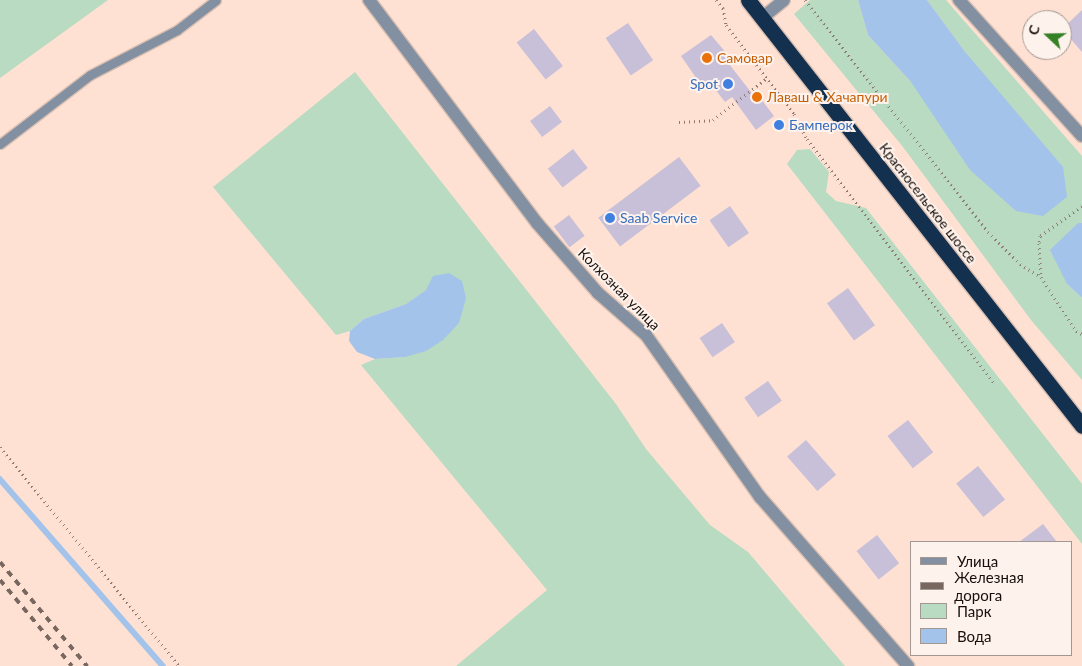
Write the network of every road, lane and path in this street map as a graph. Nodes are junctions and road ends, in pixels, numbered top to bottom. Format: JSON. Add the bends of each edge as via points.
{"nodes":[{"id":1,"x":216,"y":0,"type":"edge"},
{"id":2,"x":369,"y":0,"type":"edge"},
{"id":3,"x":716,"y":0,"type":"edge"},
{"id":4,"x":748,"y":0,"type":"edge"},
{"id":5,"x":784,"y":0,"type":"edge"},
{"id":6,"x":806,"y":0,"type":"edge"},
{"id":7,"x":959,"y":0,"type":"edge"},
{"id":8,"x":762,"y":18,"type":"junction"},
{"id":9,"x":767,"y":78,"type":"junction"},
{"id":10,"x":679,"y":122,"type":"dead end"},
{"id":11,"x":1082,"y":136,"type":"edge"},
{"id":12,"x":0,"y":144,"type":"edge"},
{"id":13,"x":1082,"y":206,"type":"edge"},
{"id":14,"x":1041,"y":277,"type":"junction"},
{"id":15,"x":1082,"y":334,"type":"edge"},
{"id":16,"x":994,"y":383,"type":"dead end"},
{"id":17,"x":1082,"y":426,"type":"edge"},
{"id":18,"x":0,"y":447,"type":"edge"},
{"id":19,"x":179,"y":666,"type":"edge"},
{"id":20,"x":908,"y":666,"type":"edge"}],
"edges":[{"from":1,"to":12,"type":"lane","via":[[177,30],[90,75]]},
{"from":2,"to":20,"type":"street","name":"Колхозная улица","via":[[537,223],[598,293],[646,335],[760,497]]},
{"from":3,"to":9,"type":"path","via":[[723,8],[726,25]]},
{"from":4,"to":8,"type":"highway","name":"Красносельское шоссе"},
{"from":5,"to":8,"type":"street"},
{"from":6,"to":14,"type":"path","via":[[988,232],[1020,264]]},
{"from":7,"to":11,"type":"street"},
{"from":8,"to":17,"type":"highway","name":"Красносельское шоссе"},
{"from":9,"to":10,"type":"path","via":[[713,120]]},
{"from":9,"to":16,"type":"path","via":[[794,114],[807,139]]},
{"from":13,"to":14,"type":"path","via":[[1040,236]]},
{"from":14,"to":15,"type":"path","via":[[1076,331]]},
{"from":18,"to":19,"type":"path"}]}
